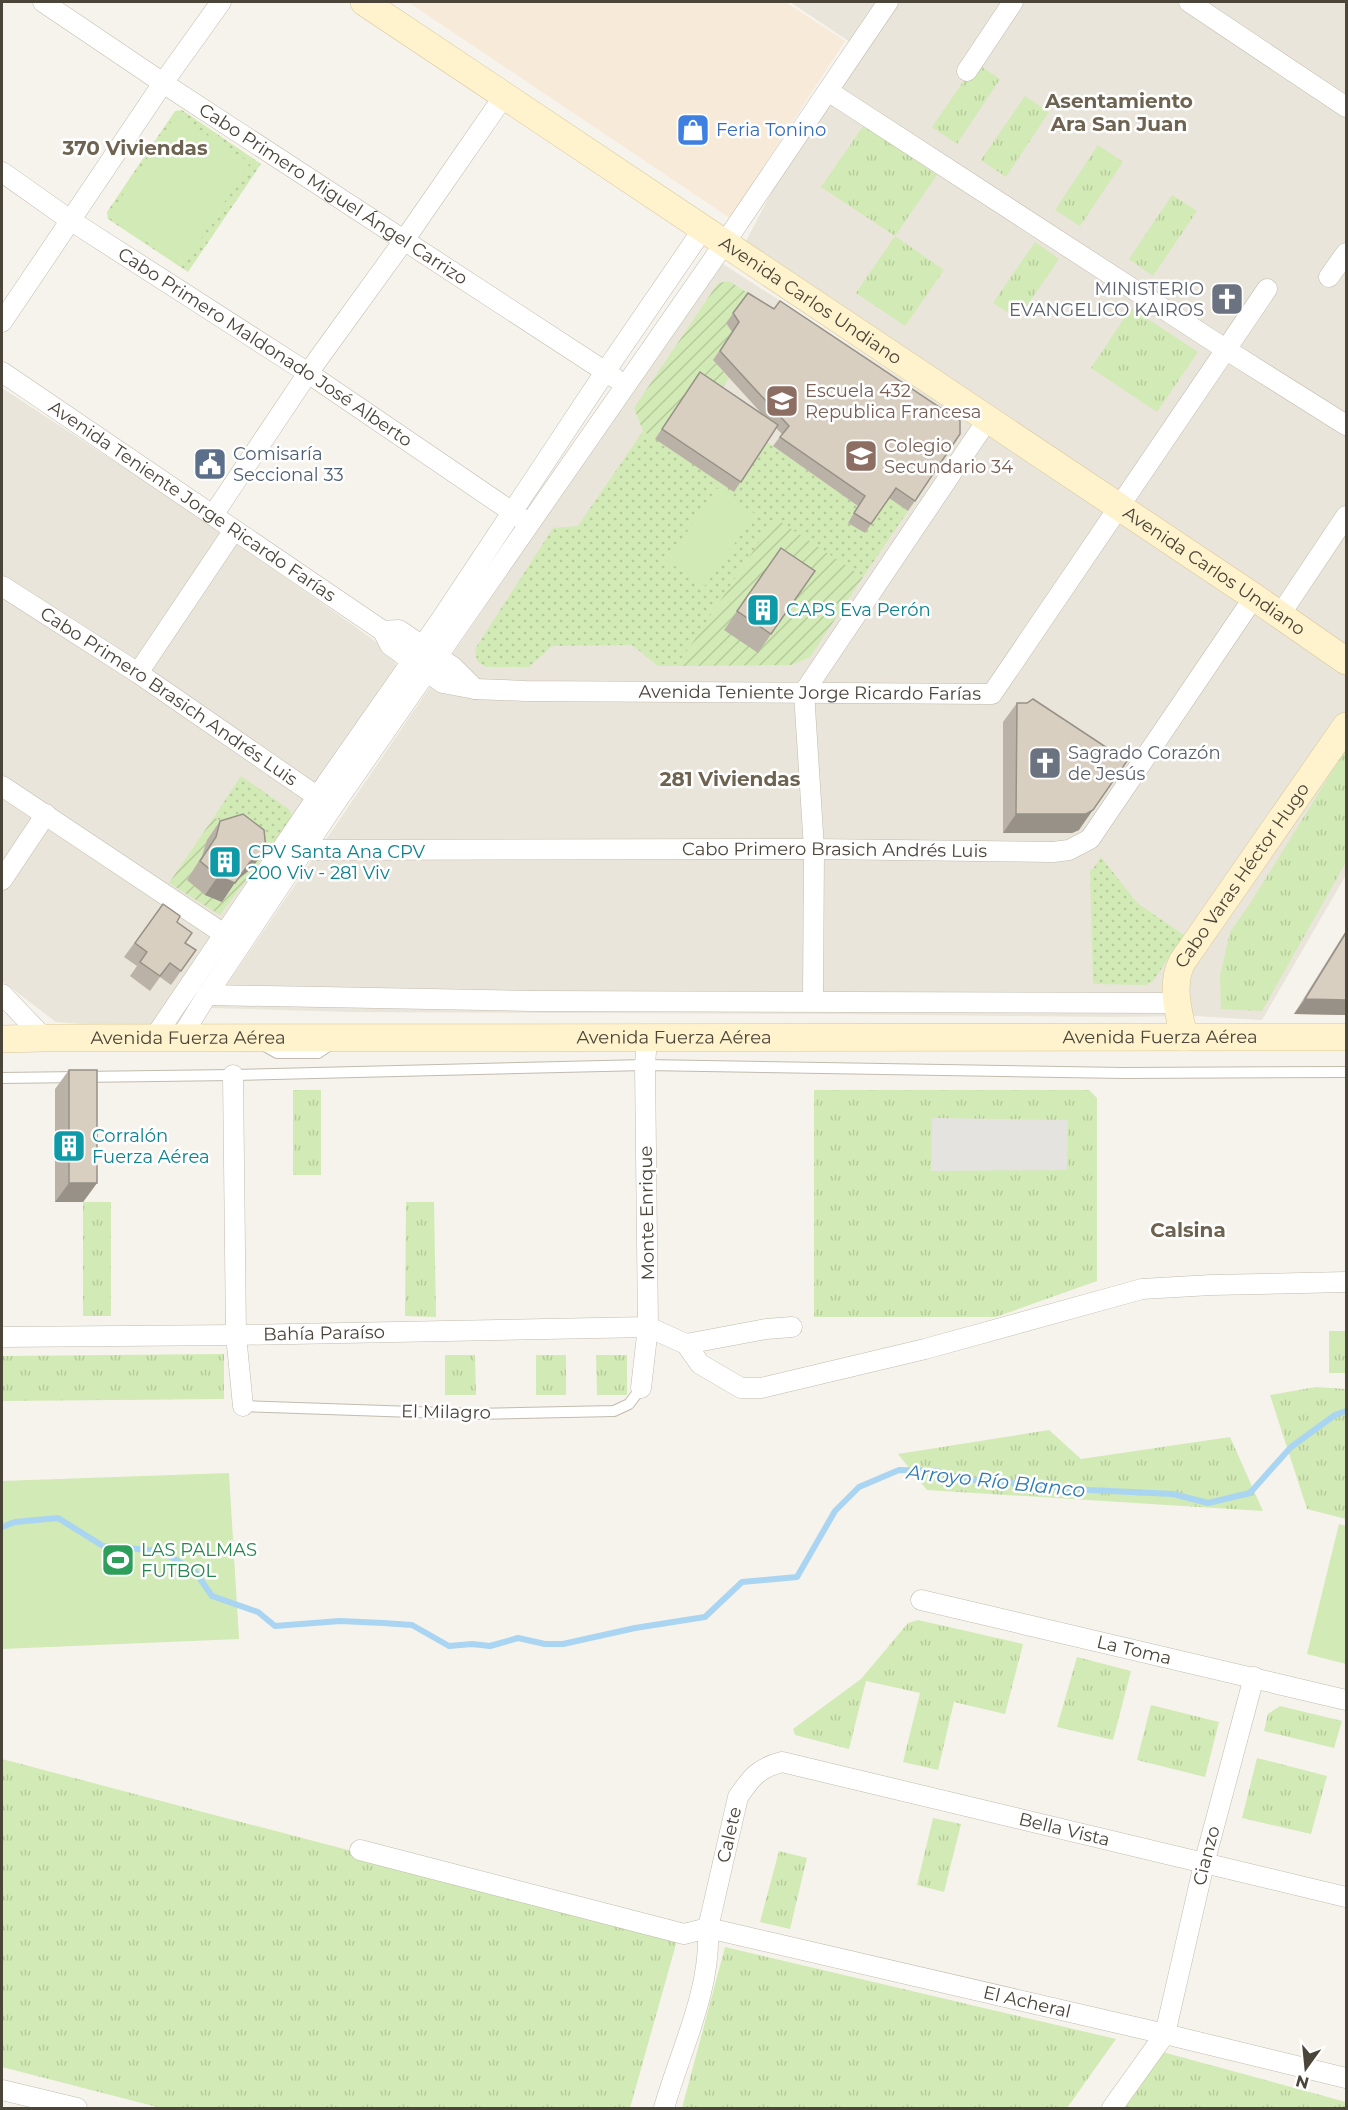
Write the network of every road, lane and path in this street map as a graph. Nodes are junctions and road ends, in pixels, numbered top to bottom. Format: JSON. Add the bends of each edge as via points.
{"nodes":[{"id":1,"x":43,"y":2,"type":"edge"},
{"id":2,"x":221,"y":2,"type":"edge"},
{"id":3,"x":364,"y":2,"type":"edge"},
{"id":4,"x":888,"y":2,"type":"edge"},
{"id":5,"x":1013,"y":2,"type":"edge"},
{"id":6,"x":1189,"y":2,"type":"edge"},
{"id":7,"x":967,"y":71,"type":"dead end"},
{"id":8,"x":163,"y":82,"type":"junction"},
{"id":9,"x":828,"y":90,"type":"junction"},
{"id":10,"x":504,"y":96,"type":"junction"},
{"id":11,"x":1347,"y":107,"type":"edge"},
{"id":12,"x":2,"y":172,"type":"edge"},
{"id":13,"x":70,"y":220,"type":"junction"},
{"id":14,"x":713,"y":237,"type":"junction"},
{"id":15,"x":405,"y":239,"type":"junction"},
{"id":16,"x":1347,"y":253,"type":"edge"},
{"id":17,"x":1329,"y":277,"type":"dead end"},
{"id":18,"x":1267,"y":289,"type":"dead end"},
{"id":19,"x":2,"y":322,"type":"edge"},
{"id":20,"x":1226,"y":349,"type":"junction"},
{"id":21,"x":2,"y":372,"type":"edge"},
{"id":22,"x":605,"y":372,"type":"junction"},
{"id":23,"x":308,"y":373,"type":"junction"},
{"id":24,"x":625,"y":384,"type":"junction"},
{"id":25,"x":988,"y":419,"type":"junction"},
{"id":26,"x":1347,"y":425,"type":"edge"},
{"id":27,"x":1119,"y":508,"type":"junction"},
{"id":28,"x":512,"y":511,"type":"junction"},
{"id":29,"x":213,"y":516,"type":"junction"},
{"id":30,"x":1347,"y":516,"type":"edge"},
{"id":31,"x":530,"y":524,"type":"junction"},
{"id":32,"x":234,"y":530,"type":"junction"},
{"id":33,"x":2,"y":589,"type":"edge"},
{"id":34,"x":1254,"y":597,"type":"junction"},
{"id":35,"x":1280,"y":615,"type":"junction"},
{"id":36,"x":425,"y":659,"type":"junction"},
{"id":37,"x":1347,"y":661,"type":"edge"},
{"id":38,"x":138,"y":673,"type":"junction"},
{"id":39,"x":804,"y":692,"type":"junction"},
{"id":40,"x":1347,"y":726,"type":"edge"},
{"id":41,"x":2,"y":786,"type":"edge"},
{"id":42,"x":325,"y":802,"type":"junction"},
{"id":43,"x":45,"y":814,"type":"junction"},
{"id":44,"x":296,"y":845,"type":"junction"},
{"id":45,"x":814,"y":849,"type":"junction"},
{"id":46,"x":2,"y":880,"type":"edge"},
{"id":47,"x":233,"y":940,"type":"junction"},
{"id":48,"x":207,"y":995,"type":"junction"},
{"id":49,"x":3,"y":996,"type":"edge"},
{"id":50,"x":813,"y":1001,"type":"junction"},
{"id":51,"x":1177,"y":1003,"type":"junction"},
{"id":52,"x":1184,"y":1037,"type":"junction"},
{"id":53,"x":1347,"y":1037,"type":"edge"},
{"id":54,"x":44,"y":1038,"type":"junction"},
{"id":55,"x":647,"y":1038,"type":"junction"},
{"id":56,"x":167,"y":1039,"type":"junction"},
{"id":57,"x":2,"y":1040,"type":"edge"},
{"id":58,"x":645,"y":1065,"type":"junction"},
{"id":59,"x":1347,"y":1072,"type":"edge"},
{"id":60,"x":233,"y":1075,"type":"junction"},
{"id":61,"x":2,"y":1078,"type":"edge"},
{"id":62,"x":1347,"y":1282,"type":"edge"},
{"id":63,"x":648,"y":1327,"type":"junction"},
{"id":64,"x":792,"y":1327,"type":"dead end"},
{"id":65,"x":236,"y":1335,"type":"junction"},
{"id":66,"x":2,"y":1337,"type":"edge"},
{"id":67,"x":686,"y":1344,"type":"junction"},
{"id":68,"x":641,"y":1388,"type":"joint"},
{"id":69,"x":243,"y":1406,"type":"joint"},
{"id":70,"x":921,"y":1600,"type":"dead end"},
{"id":71,"x":1254,"y":1677,"type":"junction"},
{"id":72,"x":1347,"y":1700,"type":"edge"},
{"id":73,"x":782,"y":1762,"type":"joint"},
{"id":74,"x":360,"y":1850,"type":"dead end"},
{"id":75,"x":1204,"y":1864,"type":"junction"},
{"id":76,"x":1347,"y":1897,"type":"edge"},
{"id":77,"x":708,"y":1928,"type":"junction"},
{"id":78,"x":1165,"y":2034,"type":"junction"},
{"id":79,"x":1347,"y":2078,"type":"edge"},
{"id":80,"x":2,"y":2090,"type":"edge"},
{"id":81,"x":77,"y":2109,"type":"edge"},
{"id":82,"x":664,"y":2109,"type":"edge"},
{"id":83,"x":1112,"y":2109,"type":"edge"}],
"edges":[{"from":1,"to":8,"type":"street","name":"Cabo Primero Miguel Ángel Carrizo"},
{"from":2,"to":8,"type":"street"},
{"from":3,"to":10,"type":"street","name":"Avenida Carlos Undiano"},
{"from":4,"to":9,"type":"street"},
{"from":5,"to":7,"type":"street"},
{"from":6,"to":11,"type":"street"},
{"from":8,"to":13,"type":"street"},
{"from":8,"to":15,"type":"street","name":"Cabo Primero Miguel Ángel Carrizo"},
{"from":9,"to":14,"type":"street"},
{"from":9,"to":20,"type":"street"},
{"from":10,"to":14,"type":"street","name":"Avenida Carlos Undiano"},
{"from":10,"to":15,"type":"street"},
{"from":12,"to":13,"type":"street","name":"Cabo Primero Maldonado José Alberto"},
{"from":13,"to":19,"type":"street"},
{"from":13,"to":23,"type":"street","name":"Cabo Primero Maldonado José Alberto"},
{"from":14,"to":22,"type":"street"},
{"from":14,"to":24,"type":"street"},
{"from":14,"to":25,"type":"street","name":"Avenida Carlos Undiano"},
{"from":15,"to":22,"type":"street","name":"Cabo Primero Miguel Ángel Carrizo"},
{"from":15,"to":23,"type":"street"},
{"from":16,"to":17,"type":"street"},
{"from":18,"to":20,"type":"street"},
{"from":20,"to":26,"type":"street"},
{"from":20,"to":27,"type":"street"},
{"from":21,"to":29,"type":"street","name":"Avenida Teniente Jorge Ricardo Farías"},
{"from":22,"to":24,"type":"street","name":"Cabo Primero Miguel Ángel Carrizo"},
{"from":22,"to":28,"type":"street"},
{"from":23,"to":28,"type":"street","name":"Cabo Primero Maldonado José Alberto"},
{"from":23,"to":29,"type":"street"},
{"from":24,"to":31,"type":"street"},
{"from":25,"to":27,"type":"street","name":"Avenida Carlos Undiano"},
{"from":25,"to":39,"type":"street"},
{"from":27,"to":34,"type":"street","name":"Avenida Carlos Undiano"},
{"from":27,"to":39,"type":"street","name":"Avenida Teniente Jorge Ricardo Farías","via":[[992,694]]},
{"from":28,"to":31,"type":"street","name":"Cabo Primero Maldonado José Alberto"},
{"from":28,"to":36,"type":"street"},
{"from":29,"to":32,"type":"street","name":"Avenida Teniente Jorge Ricardo Farías"},
{"from":30,"to":35,"type":"street"},
{"from":31,"to":36,"type":"street"},
{"from":32,"to":36,"type":"street","name":"Avenida Teniente Jorge Ricardo Farías","via":[[383,631],[390,645]]},
{"from":32,"to":38,"type":"street"},
{"from":33,"to":38,"type":"street","name":"Cabo Primero Brasich Andrés Luis"},
{"from":34,"to":35,"type":"street","name":"Avenida Carlos Undiano"},
{"from":34,"to":45,"type":"street","name":"Cabo Primero Brasich Andrés Luis","via":[[1090,839],[1069,850],[1053,852]]},
{"from":35,"to":37,"type":"street","name":"Avenida Carlos Undiano"},
{"from":36,"to":39,"type":"street","name":"Avenida Teniente Jorge Ricardo Farías","via":[[453,667],[475,689]]},
{"from":36,"to":42,"type":"street"},
{"from":38,"to":42,"type":"street","name":"Cabo Primero Brasich Andrés Luis"},
{"from":39,"to":45,"type":"street"},
{"from":40,"to":51,"type":"street","name":"Cabo Varas Héctor Hugo","via":[[1182,962],[1176,979]]},
{"from":41,"to":43,"type":"street"},
{"from":42,"to":44,"type":"street"},
{"from":43,"to":46,"type":"street"},
{"from":43,"to":47,"type":"street"},
{"from":44,"to":45,"type":"street","name":"Cabo Primero Brasich Andrés Luis"},
{"from":44,"to":47,"type":"street"},
{"from":45,"to":50,"type":"street"},
{"from":47,"to":48,"type":"street"},
{"from":47,"to":56,"type":"street"},
{"from":48,"to":50,"type":"street"},
{"from":48,"to":56,"type":"street"},
{"from":49,"to":54,"type":"street"},
{"from":50,"to":51,"type":"street"},
{"from":51,"to":52,"type":"street","name":"Cabo Varas Héctor Hugo"},
{"from":52,"to":53,"type":"street","name":"Avenida Fuerza Aérea"},
{"from":52,"to":55,"type":"street","name":"Avenida Fuerza Aérea"},
{"from":54,"to":56,"type":"street","name":"Avenida Fuerza Aérea"},
{"from":54,"to":57,"type":"street","name":"Avenida Fuerza Aérea"},
{"from":55,"to":56,"type":"street","name":"Avenida Fuerza Aérea","via":[[270,1034]]},
{"from":55,"to":58,"type":"street","name":"Monte Enrique"},
{"from":58,"to":59,"type":"lane","via":[[1124,1073]]},
{"from":58,"to":60,"type":"lane"},
{"from":58,"to":63,"type":"street","name":"Monte Enrique"},
{"from":60,"to":61,"type":"lane"},
{"from":60,"to":65,"type":"street"},
{"from":62,"to":67,"type":"street","via":[[1142,1288],[925,1349],[761,1388],[741,1388],[721,1377],[700,1364]]},
{"from":63,"to":65,"type":"street","name":"Bahía Paraíso"},
{"from":63,"to":67,"type":"street"},
{"from":63,"to":68,"type":"street","name":"Monte Enrique"},
{"from":64,"to":67,"type":"street"},
{"from":65,"to":66,"type":"street","name":"Bahía Paraíso"},
{"from":65,"to":69,"type":"street"},
{"from":68,"to":69,"type":"lane","name":"El Milagro","via":[[629,1404],[614,1411],[472,1414]]},
{"from":70,"to":71,"type":"street","name":"La Toma"},
{"from":71,"to":72,"type":"street","name":"La Toma"},
{"from":71,"to":75,"type":"street","name":"Cianzo"},
{"from":73,"to":75,"type":"street","name":"Bella Vista"},
{"from":73,"to":77,"type":"street","name":"Calete","via":[[767,1766],[738,1797]]},
{"from":74,"to":77,"type":"street","via":[[684,1934]]},
{"from":75,"to":76,"type":"street","name":"Bella Vista"},
{"from":75,"to":78,"type":"street","name":"Cianzo"},
{"from":77,"to":78,"type":"street","name":"El Acheral"},
{"from":77,"to":82,"type":"street","name":"Calete","via":[[709,1948],[700,2005]]},
{"from":78,"to":79,"type":"street","name":"El Acheral"},
{"from":78,"to":83,"type":"street"},
{"from":80,"to":81,"type":"street"}]}
